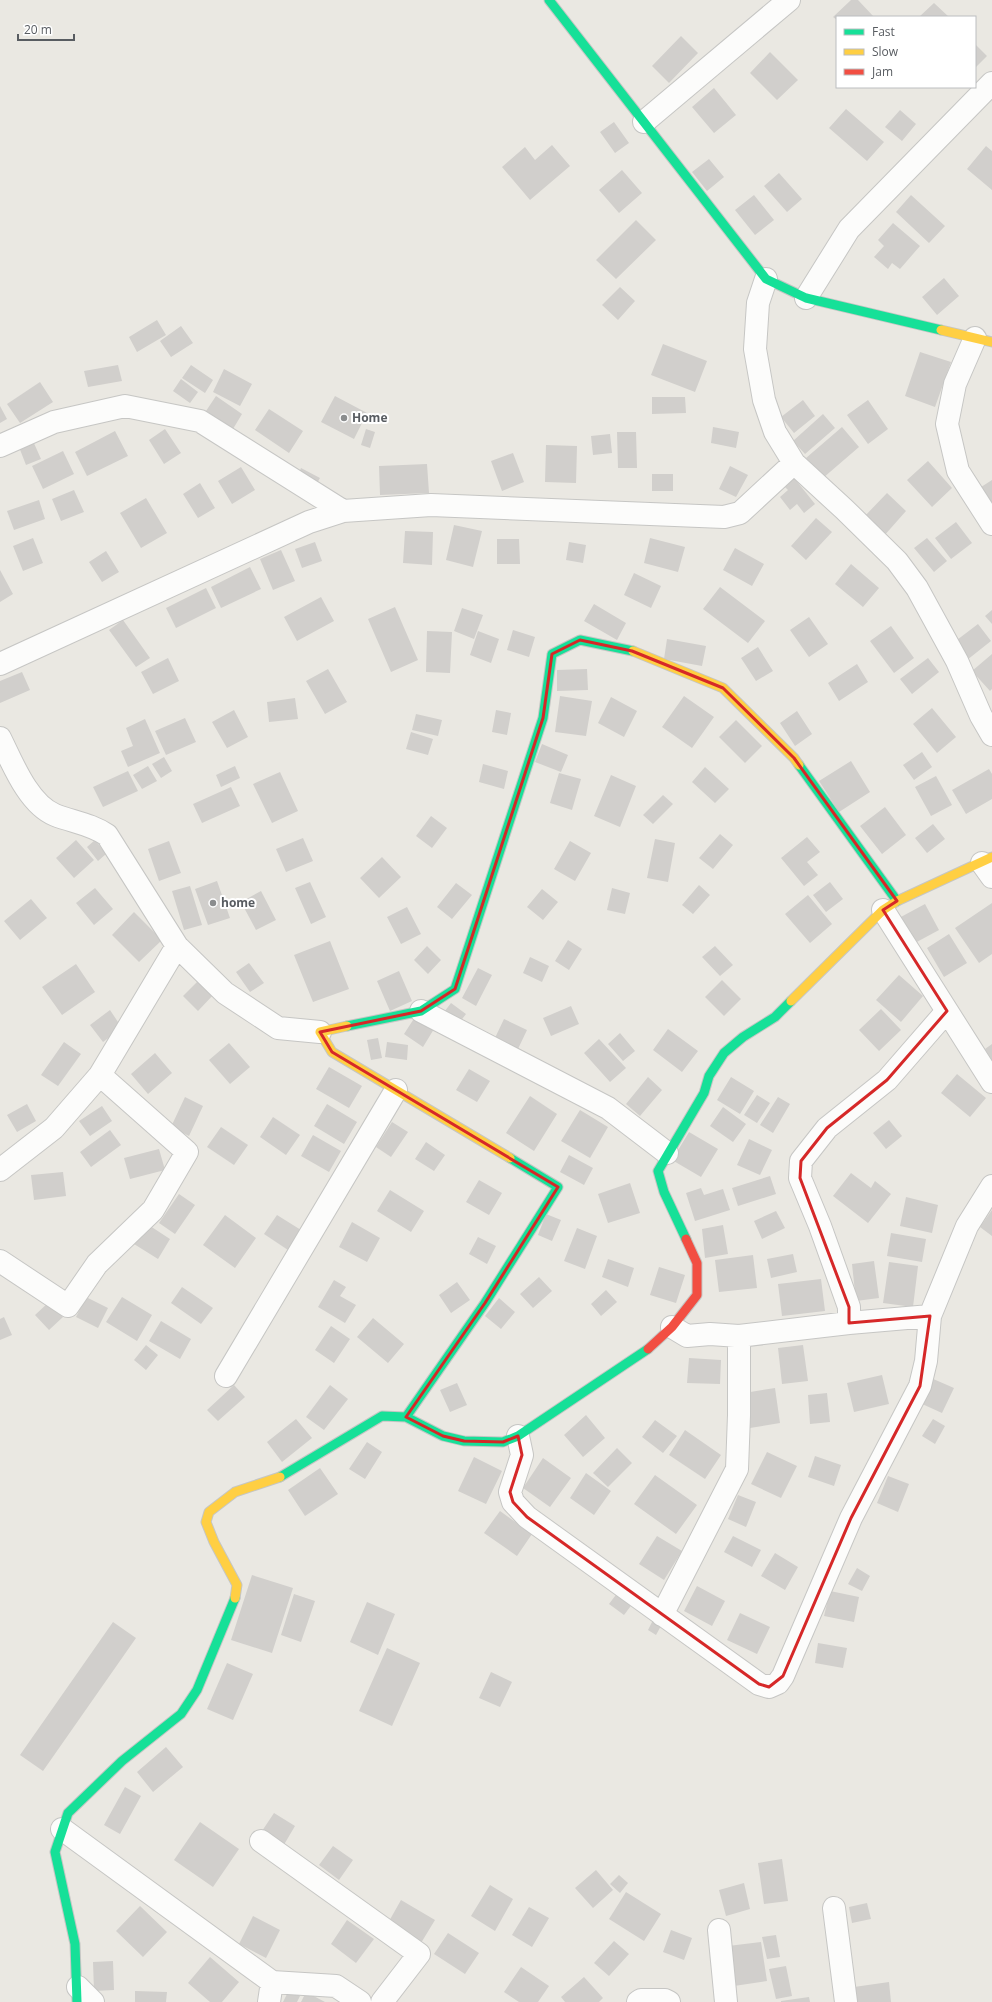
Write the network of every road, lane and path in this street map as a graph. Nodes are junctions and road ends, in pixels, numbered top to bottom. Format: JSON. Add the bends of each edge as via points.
{"nodes":[{"id":1,"x":549,"y":0,"type":"edge"},
{"id":2,"x":790,"y":0,"type":"edge"},
{"id":3,"x":992,"y":83,"type":"edge"},
{"id":4,"x":644,"y":122,"type":"junction"},
{"id":5,"x":766,"y":279,"type":"junction"},
{"id":6,"x":806,"y":298,"type":"junction"},
{"id":7,"x":983,"y":340,"type":"edge"},
{"id":8,"x":0,"y":446,"type":"edge"},
{"id":9,"x":794,"y":463,"type":"junction"},
{"id":10,"x":343,"y":511,"type":"junction"},
{"id":11,"x":992,"y":524,"type":"edge"},
{"id":12,"x":0,"y":664,"type":"edge"},
{"id":13,"x":986,"y":712,"type":"edge"},
{"id":14,"x":992,"y":735,"type":"edge"},
{"id":15,"x":0,"y":738,"type":"edge"},
{"id":16,"x":989,"y":865,"type":"edge"},
{"id":17,"x":890,"y":906,"type":"junction"},
{"id":18,"x":177,"y":946,"type":"junction"},
{"id":19,"x":947,"y":1011,"type":"junction"},
{"id":20,"x":421,"y":1012,"type":"junction"},
{"id":21,"x":320,"y":1032,"type":"junction"},
{"id":22,"x":100,"y":1075,"type":"junction"},
{"id":23,"x":992,"y":1082,"type":"edge"},
{"id":24,"x":396,"y":1090,"type":"junction"},
{"id":25,"x":667,"y":1153,"type":"junction"},
{"id":26,"x":0,"y":1170,"type":"edge"},
{"id":27,"x":992,"y":1186,"type":"edge"},
{"id":28,"x":0,"y":1262,"type":"edge"},
{"id":29,"x":930,"y":1316,"type":"junction"},
{"id":30,"x":849,"y":1323,"type":"junction"},
{"id":31,"x":672,"y":1328,"type":"junction"},
{"id":32,"x":739,"y":1336,"type":"junction"},
{"id":33,"x":226,"y":1376,"type":"dead end"},
{"id":34,"x":406,"y":1417,"type":"junction"},
{"id":35,"x":518,"y":1436,"type":"junction"},
{"id":36,"x":662,"y":1615,"type":"junction"},
{"id":37,"x":62,"y":1829,"type":"junction"},
{"id":38,"x":261,"y":1841,"type":"dead end"},
{"id":39,"x":834,"y":1908,"type":"dead end"},
{"id":40,"x":718,"y":1930,"type":"dead end"},
{"id":41,"x":271,"y":1992,"type":"edge"},
{"id":42,"x":78,"y":1994,"type":"edge"},
{"id":43,"x":93,"y":2002,"type":"edge"},
{"id":44,"x":360,"y":2002,"type":"edge"},
{"id":45,"x":382,"y":2002,"type":"edge"},
{"id":46,"x":638,"y":2002,"type":"edge"},
{"id":47,"x":669,"y":2002,"type":"edge"},
{"id":48,"x":726,"y":2002,"type":"edge"},
{"id":49,"x":846,"y":2002,"type":"edge"}],
"edges":[{"from":1,"to":4,"type":"street"},
{"from":2,"to":4,"type":"street"},
{"from":3,"to":6,"type":"street","via":[[849,229]]},
{"from":4,"to":5,"type":"street"},
{"from":5,"to":6,"type":"street"},
{"from":5,"to":9,"type":"street","via":[[758,303],[755,349],[766,406],[775,432]]},
{"from":6,"to":7,"type":"street"},
{"from":7,"to":11,"type":"street","via":[[955,384],[947,424],[958,471]]},
{"from":8,"to":10,"type":"street","via":[[54,422],[124,406],[200,421]]},
{"from":9,"to":10,"type":"street","via":[[740,513],[724,517],[431,505]]},
{"from":9,"to":13,"type":"street","via":[[897,561],[917,588]]},
{"from":10,"to":12,"type":"street","via":[[309,522]]},
{"from":13,"to":14,"type":"street"},
{"from":15,"to":18,"type":"street","via":[[22,783],[37,801],[53,814],[96,828],[107,835]]},
{"from":16,"to":17,"type":"street"},
{"from":17,"to":19,"type":"street"},
{"from":17,"to":20,"type":"street","via":[[794,758],[723,688],[632,651],[580,640],[552,654],[543,718],[455,989]]},
{"from":17,"to":25,"type":"street","via":[[774,1017],[724,1053],[709,1076],[704,1093]]},
{"from":18,"to":21,"type":"street","via":[[225,992],[278,1028]]},
{"from":18,"to":22,"type":"street"},
{"from":19,"to":23,"type":"street"},
{"from":19,"to":30,"type":"street","via":[[887,1080],[827,1128],[801,1161],[800,1178],[849,1307]]},
{"from":20,"to":21,"type":"street"},
{"from":20,"to":25,"type":"street","via":[[608,1108]]},
{"from":21,"to":24,"type":"street","via":[[332,1052]]},
{"from":22,"to":26,"type":"street","via":[[54,1128]]},
{"from":22,"to":28,"type":"street","via":[[188,1152],[154,1210],[97,1264],[68,1306]]},
{"from":24,"to":33,"type":"street"},
{"from":24,"to":34,"type":"street","via":[[558,1187],[485,1303]]},
{"from":25,"to":31,"type":"street","via":[[658,1172],[697,1263],[697,1295]]},
{"from":27,"to":29,"type":"street","via":[[967,1226]]},
{"from":29,"to":30,"type":"street"},
{"from":29,"to":36,"type":"street","via":[[926,1361],[920,1386],[851,1518],[778,1683],[769,1687],[759,1684]]},
{"from":30,"to":32,"type":"street"},
{"from":31,"to":32,"type":"street","via":[[687,1336]]},
{"from":31,"to":35,"type":"street","via":[[650,1348]]},
{"from":32,"to":36,"type":"street","via":[[737,1469]]},
{"from":34,"to":35,"type":"street","via":[[443,1436],[464,1441],[503,1442]]},
{"from":34,"to":37,"type":"street","via":[[382,1416],[278,1479],[235,1492],[209,1512],[206,1522],[237,1585],[235,1601],[197,1690],[181,1714],[122,1761],[68,1813]]},
{"from":35,"to":36,"type":"street","via":[[522,1455],[510,1492],[513,1502],[527,1517]]},
{"from":37,"to":41,"type":"street"},
{"from":37,"to":42,"type":"street","via":[[55,1852],[75,1944]]},
{"from":38,"to":45,"type":"street","via":[[419,1954]]},
{"from":39,"to":49,"type":"street"},
{"from":40,"to":48,"type":"street"},
{"from":41,"to":44,"type":"street","via":[[336,1986]]},
{"from":42,"to":43,"type":"street"},
{"from":46,"to":47,"type":"street"}]}
